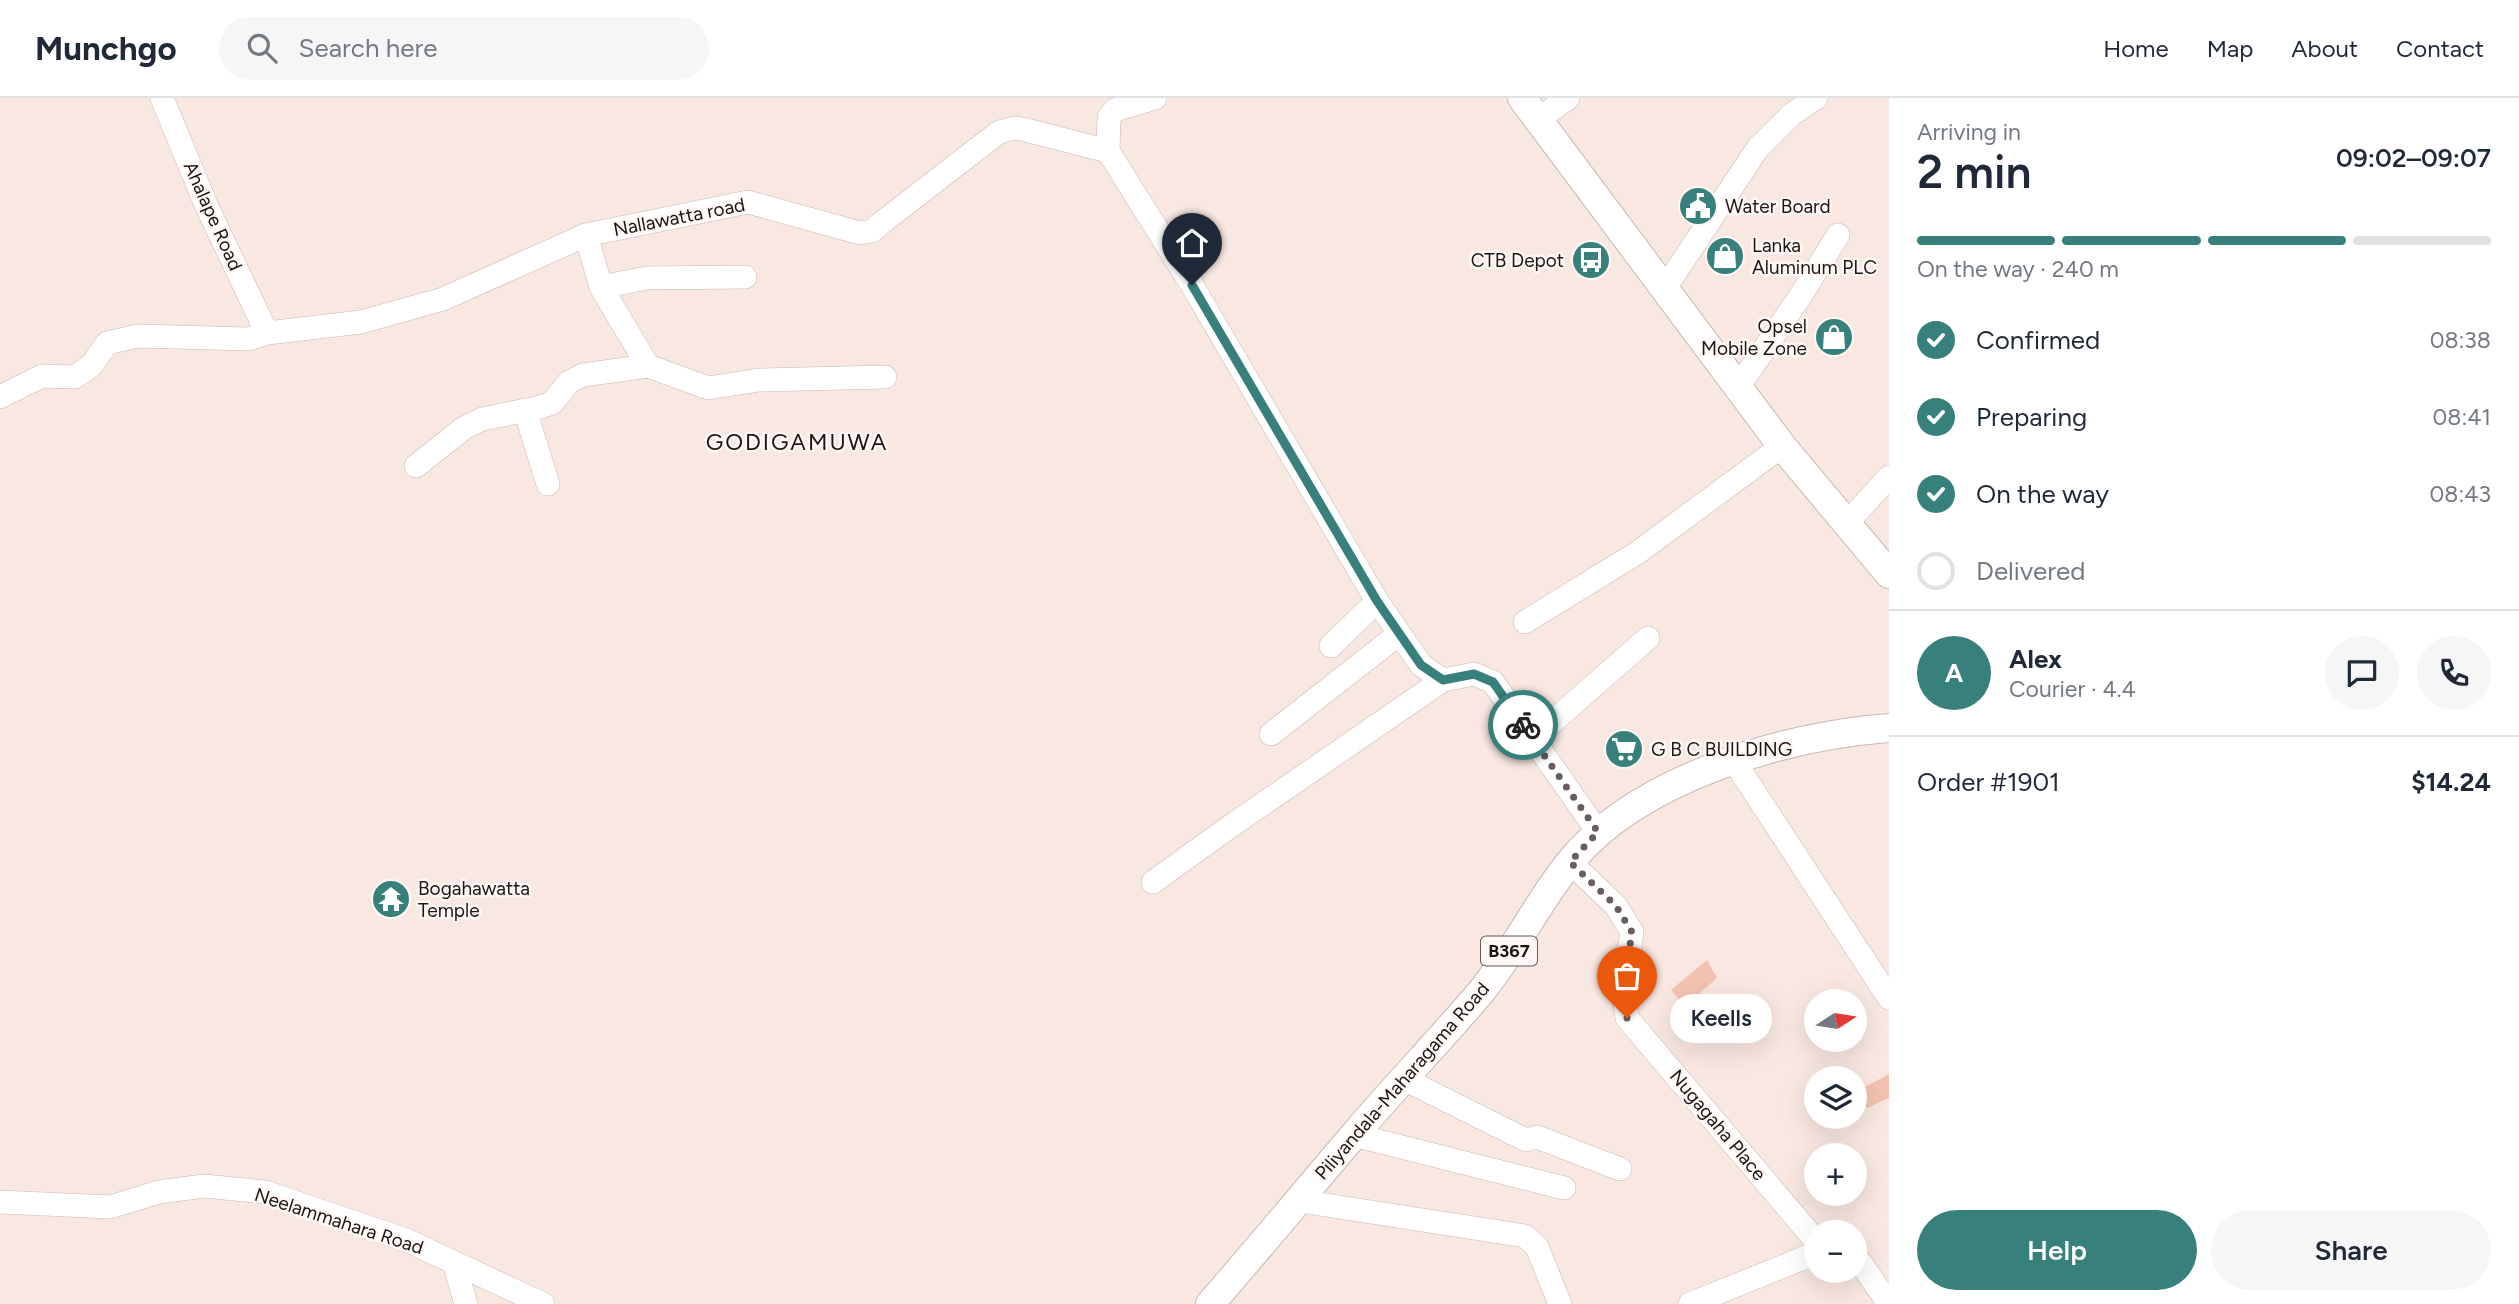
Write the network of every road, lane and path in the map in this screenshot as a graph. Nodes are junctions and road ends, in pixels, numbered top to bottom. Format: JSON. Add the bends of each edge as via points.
{"nodes":[{"id":1,"x":162,"y":98,"type":"edge"},
{"id":2,"x":1155,"y":98,"type":"edge"},
{"id":3,"x":1568,"y":98,"type":"edge"},
{"id":4,"x":1816,"y":98,"type":"edge"},
{"id":5,"x":1530,"y":109,"type":"edge"},
{"id":6,"x":1108,"y":151,"type":"junction"},
{"id":7,"x":586,"y":235,"type":"junction"},
{"id":8,"x":1838,"y":235,"type":"dead end"},
{"id":9,"x":745,"y":278,"type":"dead end"},
{"id":10,"x":601,"y":287,"type":"junction"},
{"id":11,"x":1665,"y":288,"type":"junction"},
{"id":12,"x":267,"y":333,"type":"junction"},
{"id":13,"x":648,"y":366,"type":"junction"},
{"id":14,"x":885,"y":377,"type":"dead end"},
{"id":15,"x":1739,"y":386,"type":"junction"},
{"id":16,"x":0,"y":397,"type":"edge"},
{"id":17,"x":525,"y":410,"type":"junction"},
{"id":18,"x":1782,"y":446,"type":"junction"},
{"id":19,"x":416,"y":466,"type":"dead end"},
{"id":20,"x":1889,"y":477,"type":"edge"},
{"id":21,"x":548,"y":484,"type":"dead end"},
{"id":22,"x":1847,"y":523,"type":"junction"},
{"id":23,"x":1889,"y":574,"type":"edge"},
{"id":24,"x":1377,"y":601,"type":"junction"},
{"id":25,"x":1525,"y":622,"type":"dead end"},
{"id":26,"x":1399,"y":634,"type":"junction"},
{"id":27,"x":1648,"y":638,"type":"dead end"},
{"id":28,"x":1331,"y":646,"type":"dead end"},
{"id":29,"x":1443,"y":680,"type":"junction"},
{"id":30,"x":1889,"y":728,"type":"edge"},
{"id":31,"x":1272,"y":734,"type":"dead end"},
{"id":32,"x":1532,"y":739,"type":"junction"},
{"id":33,"x":1734,"y":761,"type":"junction"},
{"id":34,"x":1598,"y":832,"type":"junction"},
{"id":35,"x":1570,"y":862,"type":"junction"},
{"id":36,"x":1153,"y":882,"type":"dead end"},
{"id":37,"x":1889,"y":998,"type":"edge"},
{"id":38,"x":1404,"y":1079,"type":"junction"},
{"id":39,"x":1354,"y":1135,"type":"junction"},
{"id":40,"x":1620,"y":1169,"type":"dead end"},
{"id":41,"x":1564,"y":1188,"type":"dead end"},
{"id":42,"x":1300,"y":1201,"type":"junction"},
{"id":43,"x":0,"y":1202,"type":"edge"},
{"id":44,"x":1804,"y":1227,"type":"edge"},
{"id":45,"x":1804,"y":1258,"type":"edge"},
{"id":46,"x":454,"y":1263,"type":"junction"},
{"id":47,"x":1867,"y":1269,"type":"edge"},
{"id":48,"x":1889,"y":1302,"type":"edge"},
{"id":49,"x":466,"y":1304,"type":"edge"},
{"id":50,"x":543,"y":1304,"type":"edge"},
{"id":51,"x":1210,"y":1304,"type":"edge"},
{"id":52,"x":1560,"y":1304,"type":"edge"},
{"id":53,"x":1690,"y":1304,"type":"edge"}],
"edges":[{"from":1,"to":12,"type":"street","name":"Ahalape Road"},
{"from":2,"to":6,"type":"street","via":[[1115,110],[1109,117]]},
{"from":3,"to":5,"type":"street"},
{"from":4,"to":11,"type":"street","via":[[1791,114],[1758,148]]},
{"from":5,"to":11,"type":"main road"},
{"from":6,"to":7,"type":"street","name":"Nallawatta road","via":[[1007,129],[866,233],[748,202]]},
{"from":6,"to":24,"type":"street"},
{"from":7,"to":10,"type":"street"},
{"from":7,"to":12,"type":"street","name":"Nallawatta road","via":[[443,299],[362,322]]},
{"from":8,"to":15,"type":"street"},
{"from":9,"to":10,"type":"street","via":[[647,278]]},
{"from":10,"to":13,"type":"street"},
{"from":11,"to":15,"type":"main road"},
{"from":12,"to":16,"type":"street","name":"Nallawatta road","via":[[248,340],[138,336],[107,343],[92,365],[75,377],[42,376]]},
{"from":13,"to":14,"type":"street","via":[[708,388],[759,380]]},
{"from":13,"to":17,"type":"street","via":[[583,375],[552,403]]},
{"from":15,"to":18,"type":"main road"},
{"from":17,"to":19,"type":"street","via":[[482,419],[464,428]]},
{"from":17,"to":21,"type":"street"},
{"from":18,"to":22,"type":"main road"},
{"from":18,"to":25,"type":"street","via":[[1637,553]]},
{"from":20,"to":22,"type":"street"},
{"from":22,"to":23,"type":"main road"},
{"from":24,"to":26,"type":"street"},
{"from":24,"to":28,"type":"street"},
{"from":26,"to":29,"type":"street","via":[[1421,665]]},
{"from":26,"to":31,"type":"street"},
{"from":27,"to":32,"type":"street"},
{"from":29,"to":32,"type":"street","via":[[1474,674],[1493,682]]},
{"from":29,"to":36,"type":"street"},
{"from":30,"to":33,"type":"main road","name":"Piliyandala-Maharagama Road","number":"B367","via":[[1820,737]]},
{"from":32,"to":34,"type":"street"},
{"from":33,"to":34,"type":"main road","name":"Piliyandala-Maharagama Road","number":"B367","via":[[1649,797]]},
{"from":33,"to":37,"type":"street"},
{"from":34,"to":35,"type":"main road","name":"Piliyandala-Maharagama Road","number":"B367"},
{"from":35,"to":38,"type":"main road","name":"Piliyandala-Maharagama Road","number":"B367","via":[[1482,990]]},
{"from":35,"to":44,"type":"street","name":"Nugagaha Place","via":[[1616,906],[1632,932],[1623,990],[1627,1018]]},
{"from":38,"to":39,"type":"main road","name":"Piliyandala-Maharagama Road","number":"B367"},
{"from":38,"to":40,"type":"street","via":[[1526,1140],[1537,1138]]},
{"from":39,"to":41,"type":"street"},
{"from":39,"to":42,"type":"main road","name":"Piliyandala-Maharagama Road","number":"B367"},
{"from":42,"to":51,"type":"main road","name":"Piliyandala-Maharagama Road","number":"B367"},
{"from":42,"to":52,"type":"street","via":[[1525,1236],[1537,1247]]},
{"from":43,"to":46,"type":"street","name":"Neelammahara Road","via":[[110,1207],[159,1192],[204,1186],[265,1192],[406,1240]]},
{"from":45,"to":53,"type":"street"},
{"from":46,"to":49,"type":"street"},
{"from":46,"to":50,"type":"street","name":"Neelammahara Road"},
{"from":47,"to":48,"type":"street"}]}
